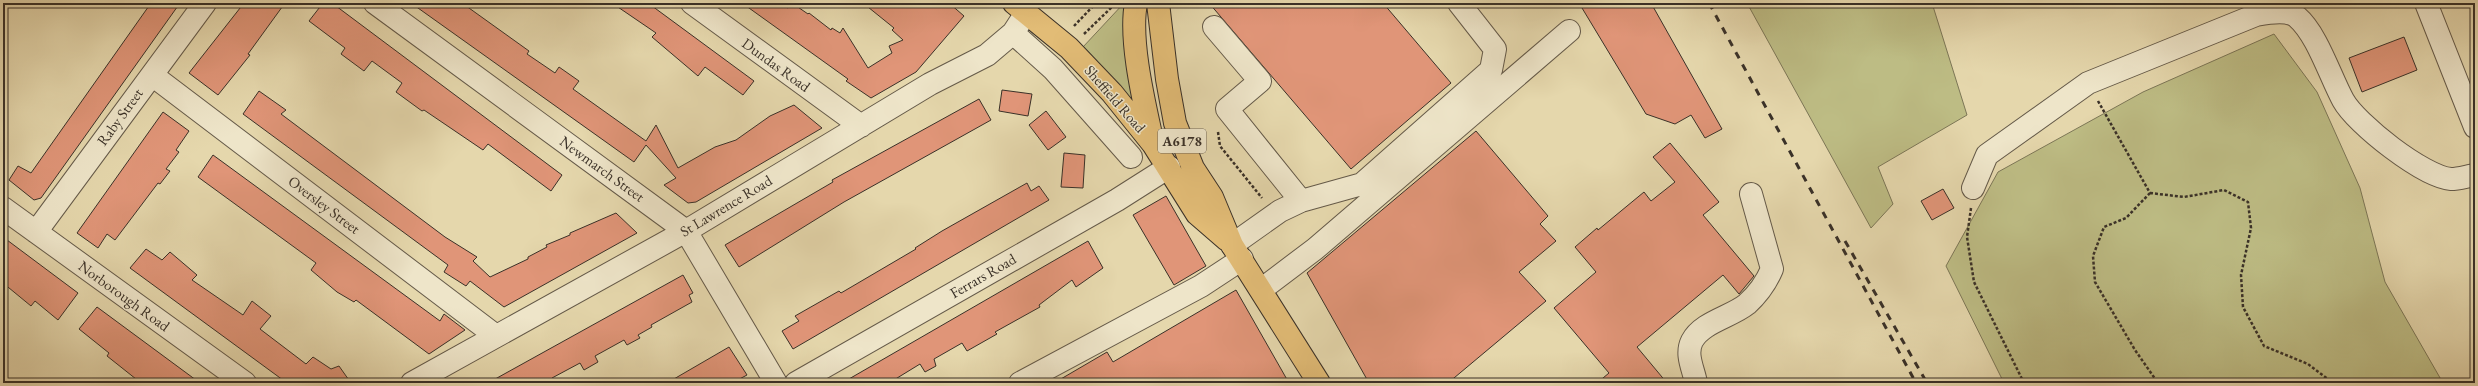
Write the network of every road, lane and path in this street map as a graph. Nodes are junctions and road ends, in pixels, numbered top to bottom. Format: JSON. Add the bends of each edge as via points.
{"nodes":[{"id":1,"x":205,"y":3,"type":"edge"},
{"id":2,"x":375,"y":3,"type":"edge"},
{"id":3,"x":692,"y":3,"type":"edge"},
{"id":4,"x":1115,"y":3,"type":"edge"},
{"id":5,"x":1136,"y":3,"type":"edge"},
{"id":6,"x":1158,"y":3,"type":"edge"},
{"id":7,"x":1168,"y":3,"type":"edge"},
{"id":8,"x":1459,"y":3,"type":"edge"},
{"id":9,"x":2426,"y":3,"type":"edge"},
{"id":10,"x":1023,"y":6,"type":"edge"},
{"id":11,"x":2261,"y":9,"type":"edge"},
{"id":12,"x":1162,"y":27,"type":"junction"},
{"id":13,"x":1214,"y":27,"type":"dead end"},
{"id":14,"x":1569,"y":31,"type":"dead end"},
{"id":15,"x":1013,"y":33,"type":"junction"},
{"id":16,"x":1069,"y":48,"type":"junction"},
{"id":17,"x":152,"y":75,"type":"junction"},
{"id":18,"x":2088,"y":83,"type":"junction"},
{"id":19,"x":1175,"y":123,"type":"junction"},
{"id":20,"x":860,"y":126,"type":"junction"},
{"id":21,"x":2475,"y":127,"type":"edge"},
{"id":22,"x":1153,"y":144,"type":"junction"},
{"id":23,"x":1131,"y":157,"type":"dead end"},
{"id":24,"x":1169,"y":167,"type":"junction"},
{"id":25,"x":2475,"y":175,"type":"edge"},
{"id":26,"x":1973,"y":188,"type":"joint"},
{"id":27,"x":2150,"y":193,"type":"junction"},
{"id":28,"x":1750,"y":194,"type":"dead end"},
{"id":29,"x":1301,"y":201,"type":"junction"},
{"id":30,"x":3,"y":208,"type":"edge"},
{"id":31,"x":686,"y":231,"type":"junction"},
{"id":32,"x":36,"y":232,"type":"junction"},
{"id":33,"x":1237,"y":252,"type":"junction"},
{"id":34,"x":1262,"y":289,"type":"junction"},
{"id":35,"x":496,"y":336,"type":"junction"},
{"id":36,"x":245,"y":383,"type":"edge"},
{"id":37,"x":412,"y":383,"type":"edge"},
{"id":38,"x":776,"y":383,"type":"edge"},
{"id":39,"x":796,"y":383,"type":"edge"},
{"id":40,"x":1020,"y":383,"type":"edge"},
{"id":41,"x":1319,"y":383,"type":"edge"},
{"id":42,"x":1696,"y":383,"type":"edge"},
{"id":43,"x":2024,"y":383,"type":"edge"},
{"id":44,"x":2158,"y":383,"type":"edge"},
{"id":45,"x":2333,"y":383,"type":"edge"}],
"edges":[{"from":1,"to":17,"type":"street","name":"Raby Street"},
{"from":2,"to":31,"type":"street","name":"Newmarch Street"},
{"from":3,"to":20,"type":"street","name":"Dundas Road"},
{"from":4,"to":16,"type":"path"},
{"from":5,"to":22,"type":"main road","via":[[1136,37],[1144,102]]},
{"from":6,"to":12,"type":"main road","name":"Sheffield Road","number":"A6178"},
{"from":7,"to":12,"type":"street"},
{"from":8,"to":29,"type":"street","via":[[1495,49],[1491,70],[1362,184]]},
{"from":9,"to":21,"type":"street"},
{"from":10,"to":15,"type":"street","name":"St Lawrence Road"},
{"from":10,"to":16,"type":"main road","name":"Sheffield Road","number":"A6178"},
{"from":11,"to":18,"type":"street"},
{"from":11,"to":25,"type":"street","via":[[2297,17],[2311,37],[2344,102],[2373,133],[2419,168],[2451,179]]},
{"from":12,"to":19,"type":"main road","name":"Sheffield Road","number":"A6178","via":[[1166,79]]},
{"from":13,"to":29,"type":"street","via":[[1260,81],[1227,109]]},
{"from":14,"to":34,"type":"street","via":[[1314,249]]},
{"from":15,"to":20,"type":"street","name":"St Lawrence Road","via":[[988,55],[930,84]]},
{"from":15,"to":23,"type":"street","name":"Sheffield Road","via":[[1053,68]]},
{"from":16,"to":22,"type":"main road","name":"Sheffield Road","number":"A6178","via":[[1112,93]]},
{"from":17,"to":32,"type":"street","name":"Raby Street"},
{"from":17,"to":35,"type":"street","name":"Oversley Street"},
{"from":18,"to":26,"type":"street","via":[[1987,155]]},
{"from":18,"to":27,"type":"path"},
{"from":19,"to":24,"type":"main road","via":[[1177,155]]},
{"from":19,"to":33,"type":"main road","name":"Sheffield Road","number":"A6178","via":[[1193,168],[1212,198]]},
{"from":20,"to":31,"type":"street","name":"St Lawrence Road"},
{"from":22,"to":24,"type":"main road","name":"Sheffield Road","number":"A6178"},
{"from":24,"to":33,"type":"main road","name":"Sheffield Road","number":"A6178","via":[[1198,214]]},
{"from":24,"to":39,"type":"street","name":"Ferrars Road","via":[[1117,200]]},
{"from":26,"to":43,"type":"path","via":[[1967,236],[1974,282]]},
{"from":27,"to":44,"type":"path","via":[[2126,218],[2104,227],[2093,256],[2095,282],[2135,350]]},
{"from":27,"to":45,"type":"path","via":[[2184,197],[2224,190],[2248,202],[2251,228],[2241,274],[2243,307],[2264,346],[2308,364]]},
{"from":28,"to":42,"type":"street","via":[[1772,270],[1766,283],[1746,304],[1704,329],[1692,342],[1689,358]]},
{"from":29,"to":33,"type":"street","via":[[1280,211]]},
{"from":30,"to":32,"type":"street","name":"Norborough Road"},
{"from":31,"to":35,"type":"street","name":"St Lawrence Road"},
{"from":31,"to":38,"type":"street","name":"Newmarch Street"},
{"from":32,"to":36,"type":"street","name":"Norborough Road"},
{"from":33,"to":34,"type":"main road","name":"Sheffield Road","number":"A6178"},
{"from":33,"to":40,"type":"street","via":[[1202,286]]},
{"from":34,"to":41,"type":"main road","name":"Sheffield Road","number":"A6178"},
{"from":35,"to":37,"type":"street","name":"St Lawrence Road"}]}
